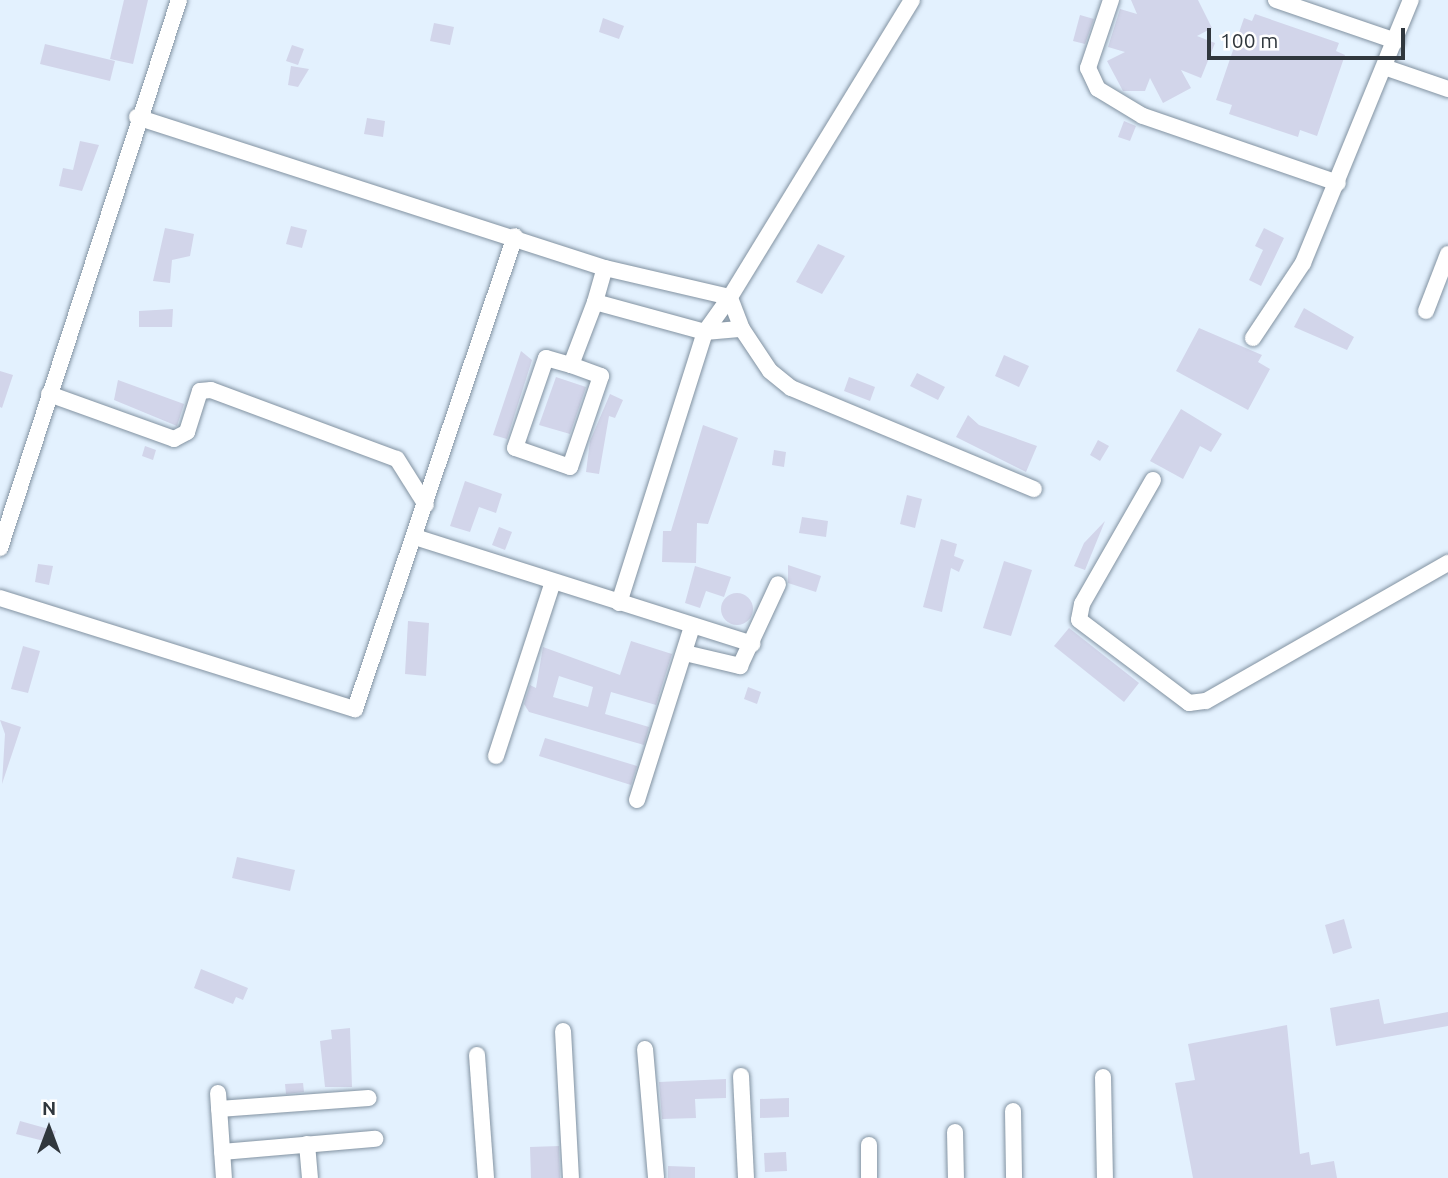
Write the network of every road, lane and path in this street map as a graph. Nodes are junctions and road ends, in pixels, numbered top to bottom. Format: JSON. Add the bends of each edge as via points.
{"nodes":[{"id":1,"x":179,"y":0,"type":"edge"},
{"id":2,"x":912,"y":0,"type":"edge"},
{"id":3,"x":1111,"y":0,"type":"edge"},
{"id":4,"x":1276,"y":0,"type":"edge"},
{"id":5,"x":1411,"y":0,"type":"edge"},
{"id":6,"x":1396,"y":41,"type":"junction"},
{"id":7,"x":1387,"y":68,"type":"junction"},
{"id":8,"x":1448,"y":89,"type":"edge"},
{"id":9,"x":136,"y":117,"type":"junction"},
{"id":10,"x":1338,"y":183,"type":"junction"},
{"id":11,"x":515,"y":236,"type":"junction"},
{"id":12,"x":1448,"y":254,"type":"edge"},
{"id":13,"x":605,"y":268,"type":"junction"},
{"id":14,"x":730,"y":297,"type":"junction"},
{"id":15,"x":595,"y":302,"type":"junction"},
{"id":16,"x":1426,"y":311,"type":"dead end"},
{"id":17,"x":742,"y":329,"type":"junction"},
{"id":18,"x":705,"y":332,"type":"junction"},
{"id":19,"x":1253,"y":338,"type":"dead end"},
{"id":20,"x":571,"y":365,"type":"junction"},
{"id":21,"x":49,"y":394,"type":"junction"},
{"id":22,"x":1153,"y":480,"type":"dead end"},
{"id":23,"x":1034,"y":489,"type":"dead end"},
{"id":24,"x":426,"y":505,"type":"junction"},
{"id":25,"x":415,"y":537,"type":"junction"},
{"id":26,"x":0,"y":548,"type":"edge"},
{"id":27,"x":1448,"y":563,"type":"edge"},
{"id":28,"x":553,"y":582,"type":"junction"},
{"id":29,"x":778,"y":584,"type":"dead end"},
{"id":30,"x":0,"y":598,"type":"edge"},
{"id":31,"x":619,"y":603,"type":"junction"},
{"id":32,"x":692,"y":627,"type":"junction"},
{"id":33,"x":752,"y":644,"type":"junction"},
{"id":34,"x":685,"y":653,"type":"junction"},
{"id":35,"x":496,"y":756,"type":"dead end"},
{"id":36,"x":637,"y":800,"type":"dead end"},
{"id":37,"x":564,"y":1031,"type":"dead end"},
{"id":38,"x":645,"y":1049,"type":"dead end"},
{"id":39,"x":477,"y":1055,"type":"dead end"},
{"id":40,"x":741,"y":1076,"type":"dead end"},
{"id":41,"x":1102,"y":1077,"type":"dead end"},
{"id":42,"x":369,"y":1098,"type":"dead end"},
{"id":43,"x":1013,"y":1111,"type":"dead end"},
{"id":44,"x":955,"y":1132,"type":"dead end"},
{"id":45,"x":375,"y":1139,"type":"dead end"},
{"id":46,"x":307,"y":1144,"type":"junction"},
{"id":47,"x":869,"y":1145,"type":"dead end"},
{"id":48,"x":222,"y":1152,"type":"junction"},
{"id":49,"x":224,"y":1178,"type":"edge"},
{"id":50,"x":310,"y":1178,"type":"edge"},
{"id":51,"x":486,"y":1178,"type":"edge"},
{"id":52,"x":571,"y":1178,"type":"edge"},
{"id":53,"x":656,"y":1178,"type":"edge"},
{"id":54,"x":746,"y":1178,"type":"edge"},
{"id":55,"x":869,"y":1178,"type":"edge"},
{"id":56,"x":956,"y":1178,"type":"edge"},
{"id":57,"x":1014,"y":1178,"type":"edge"},
{"id":58,"x":1105,"y":1178,"type":"edge"}],
"edges":[{"from":1,"to":9,"type":"street"},
{"from":2,"to":14,"type":"street"},
{"from":3,"to":10,"type":"street","via":[[1088,68],[1098,89],[1143,116]]},
{"from":4,"to":6,"type":"street"},
{"from":5,"to":6,"type":"street"},
{"from":6,"to":7,"type":"street"},
{"from":7,"to":8,"type":"street"},
{"from":7,"to":10,"type":"street"},
{"from":9,"to":11,"type":"street"},
{"from":9,"to":21,"type":"street"},
{"from":10,"to":19,"type":"street","via":[[1303,264]]},
{"from":11,"to":13,"type":"street"},
{"from":11,"to":24,"type":"street"},
{"from":12,"to":16,"type":"street"},
{"from":13,"to":14,"type":"street"},
{"from":13,"to":15,"type":"street"},
{"from":14,"to":17,"type":"street"},
{"from":14,"to":18,"type":"street"},
{"from":15,"to":18,"type":"street"},
{"from":15,"to":20,"type":"street"},
{"from":17,"to":18,"type":"street"},
{"from":17,"to":23,"type":"street","via":[[770,371],[791,388]]},
{"from":18,"to":31,"type":"street"},
{"from":20,"to":20,"type":"street","via":[[601,376],[570,467],[515,448],[546,358]]},
{"from":21,"to":24,"type":"street","via":[[174,439],[187,432],[200,391],[212,390],[397,459]]},
{"from":21,"to":26,"type":"street"},
{"from":22,"to":27,"type":"street","via":[[1082,604],[1079,620],[1189,703],[1206,701]]},
{"from":24,"to":25,"type":"street"},
{"from":25,"to":28,"type":"street"},
{"from":25,"to":30,"type":"street","via":[[355,709]]},
{"from":28,"to":31,"type":"street"},
{"from":28,"to":35,"type":"street"},
{"from":29,"to":33,"type":"street"},
{"from":31,"to":32,"type":"street"},
{"from":32,"to":33,"type":"street"},
{"from":32,"to":34,"type":"street"},
{"from":33,"to":34,"type":"street","via":[[735,668]]},
{"from":34,"to":36,"type":"street"},
{"from":37,"to":52,"type":"street"},
{"from":38,"to":53,"type":"street"},
{"from":39,"to":51,"type":"street"},
{"from":40,"to":54,"type":"street"},
{"from":41,"to":58,"type":"street"},
{"from":42,"to":48,"type":"street","via":[[218,1101]]},
{"from":43,"to":57,"type":"street"},
{"from":44,"to":56,"type":"street"},
{"from":45,"to":46,"type":"street"},
{"from":46,"to":48,"type":"street"},
{"from":46,"to":50,"type":"street"},
{"from":47,"to":55,"type":"street"},
{"from":48,"to":49,"type":"street"}]}
